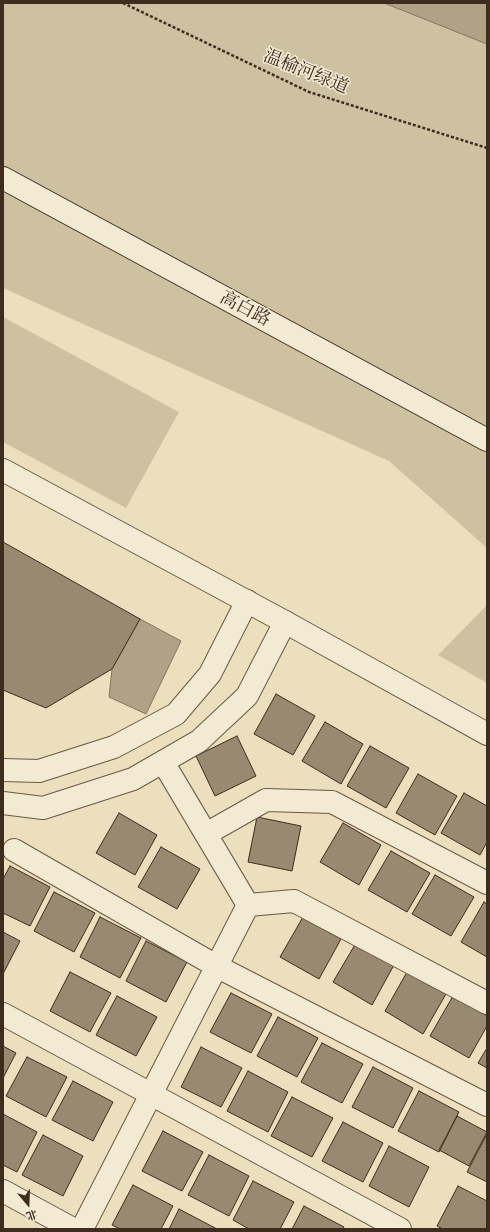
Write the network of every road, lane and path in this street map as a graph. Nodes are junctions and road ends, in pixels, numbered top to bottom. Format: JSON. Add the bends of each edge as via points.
{"nodes":[{"id":1,"x":123,"y":3,"type":"edge"},
{"id":2,"x":487,"y":148,"type":"edge"},
{"id":3,"x":3,"y":178,"type":"edge"},
{"id":4,"x":487,"y":440,"type":"edge"},
{"id":5,"x":3,"y":470,"type":"edge"},
{"id":6,"x":247,"y":601,"type":"junction"},
{"id":7,"x":285,"y":622,"type":"junction"},
{"id":8,"x":487,"y":734,"type":"edge"},
{"id":9,"x":163,"y":762,"type":"junction"},
{"id":10,"x":3,"y":770,"type":"edge"},
{"id":11,"x":3,"y":803,"type":"edge"},
{"id":12,"x":206,"y":834,"type":"junction"},
{"id":13,"x":14,"y":850,"type":"dead end"},
{"id":14,"x":487,"y":883,"type":"edge"},
{"id":15,"x":248,"y":905,"type":"junction"},
{"id":16,"x":218,"y":967,"type":"junction"},
{"id":17,"x":487,"y":1003,"type":"edge"},
{"id":18,"x":3,"y":1014,"type":"edge"},
{"id":19,"x":152,"y":1094,"type":"junction"},
{"id":20,"x":487,"y":1105,"type":"edge"},
{"id":21,"x":3,"y":1191,"type":"edge"},
{"id":22,"x":73,"y":1229,"type":"edge"},
{"id":23,"x":82,"y":1229,"type":"edge"},
{"id":24,"x":400,"y":1229,"type":"edge"}],
"edges":[{"from":1,"to":2,"type":"path","name":"温榆河绿道","via":[[310,92]]},
{"from":3,"to":4,"type":"street","name":"高白路"},
{"from":5,"to":6,"type":"street"},
{"from":6,"to":7,"type":"street"},
{"from":6,"to":10,"type":"street","via":[[210,674],[176,714],[114,747],[39,770]]},
{"from":7,"to":8,"type":"street"},
{"from":7,"to":9,"type":"street","via":[[247,696],[199,741]]},
{"from":9,"to":11,"type":"street","via":[[133,779],[43,808]]},
{"from":9,"to":12,"type":"street"},
{"from":12,"to":14,"type":"street","via":[[266,800],[332,802]]},
{"from":12,"to":15,"type":"street"},
{"from":13,"to":16,"type":"street"},
{"from":15,"to":16,"type":"street"},
{"from":15,"to":17,"type":"street","via":[[294,900]]},
{"from":16,"to":19,"type":"street"},
{"from":16,"to":20,"type":"street"},
{"from":18,"to":19,"type":"street"},
{"from":19,"to":23,"type":"street"},
{"from":19,"to":24,"type":"street"},
{"from":21,"to":22,"type":"street"}]}
